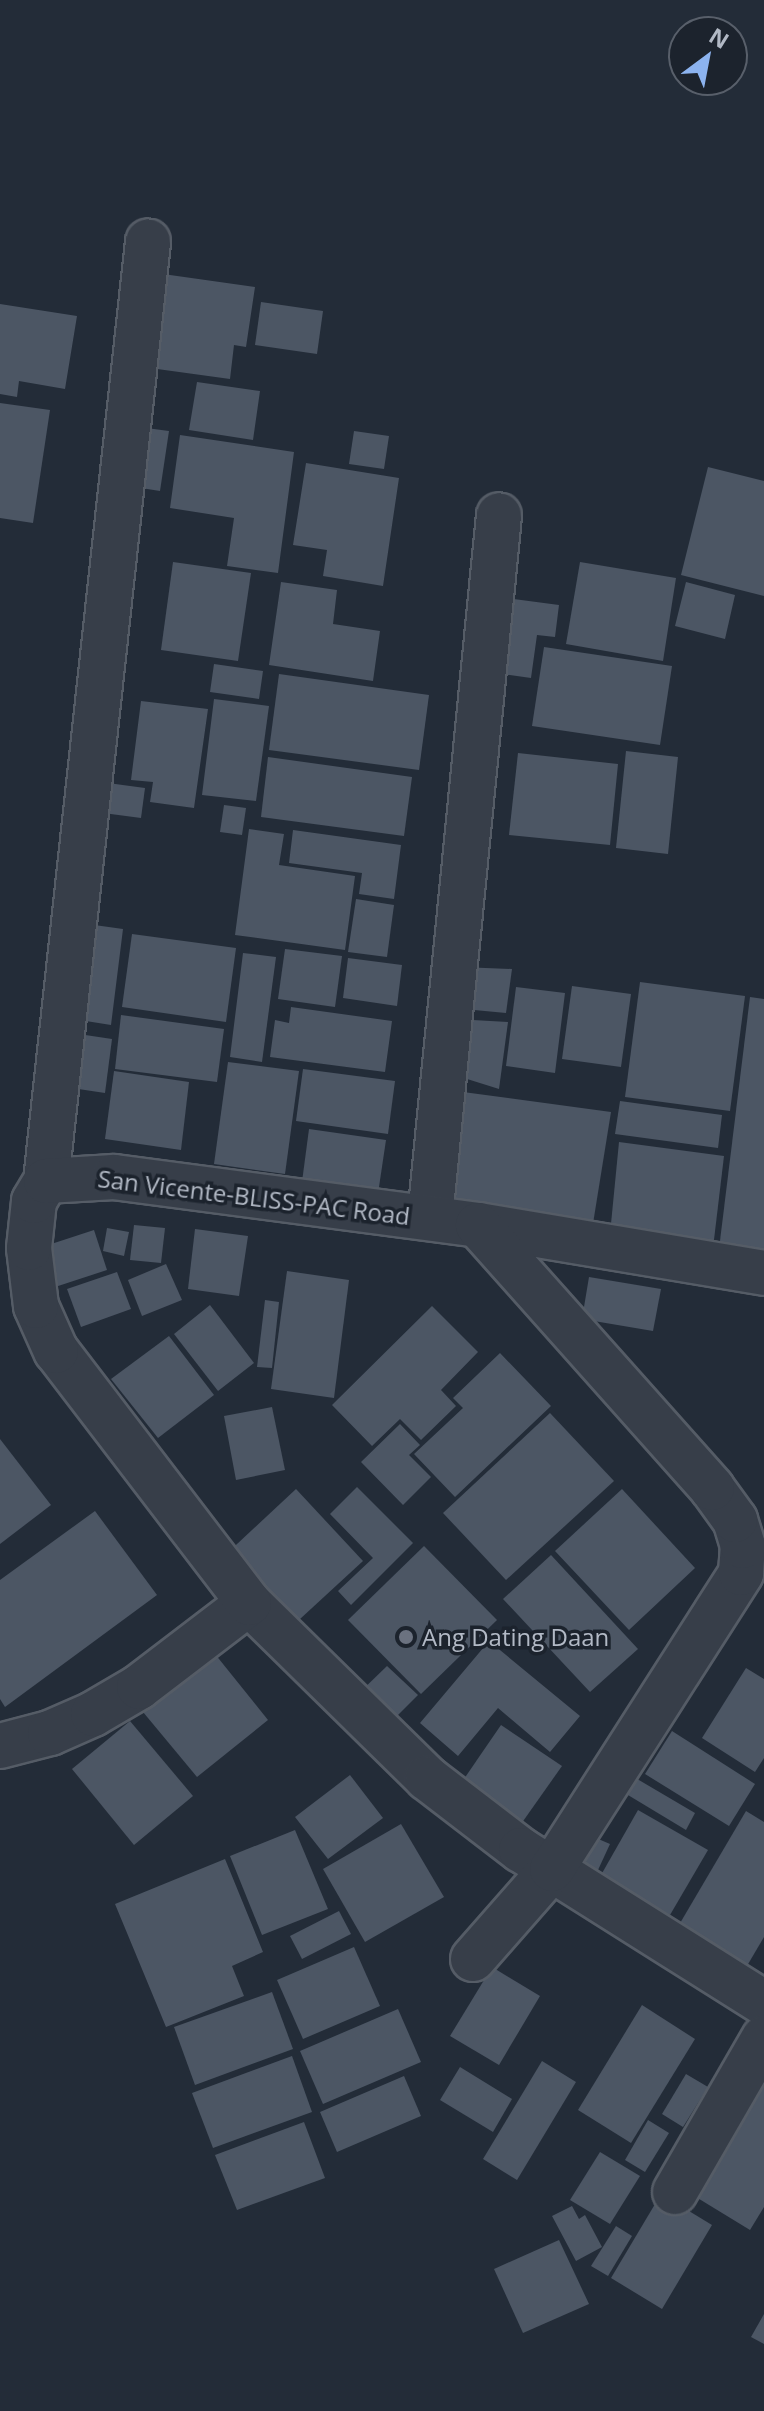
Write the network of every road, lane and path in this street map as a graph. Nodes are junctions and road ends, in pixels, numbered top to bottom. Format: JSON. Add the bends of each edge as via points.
{"nodes":[{"id":1,"x":148,"y":242,"type":"dead end"},
{"id":2,"x":499,"y":515,"type":"dead end"},
{"id":3,"x":46,"y":1181,"type":"junction"},
{"id":4,"x":430,"y":1218,"type":"junction"},
{"id":5,"x":478,"y":1225,"type":"junction"},
{"id":6,"x":764,"y":1273,"type":"edge"},
{"id":7,"x":249,"y":1603,"type":"junction"},
{"id":8,"x":0,"y":1746,"type":"edge"},
{"id":9,"x":552,"y":1869,"type":"junction"},
{"id":10,"x":473,"y":1959,"type":"dead end"},
{"id":11,"x":764,"y":2003,"type":"edge"},
{"id":12,"x":764,"y":2038,"type":"edge"},
{"id":13,"x":675,"y":2192,"type":"dead end"}],
"edges":[{"from":1,"to":3,"type":"street"},
{"from":2,"to":4,"type":"street"},
{"from":3,"to":4,"type":"street","name":"San Vicente-BLISS-PAC Road","via":[[114,1177]]},
{"from":3,"to":7,"type":"street","via":[[34,1201],[29,1248],[36,1306],[56,1351]]},
{"from":4,"to":5,"type":"street","name":"San Vicente-BLISS-PAC Road"},
{"from":5,"to":6,"type":"street","name":"San Vicente-BLISS-PAC Road"},
{"from":5,"to":9,"type":"street","via":[[712,1488],[735,1520],[743,1546],[741,1573]]},
{"from":7,"to":8,"type":"street","via":[[139,1687],[93,1714]]},
{"from":7,"to":9,"type":"street","via":[[427,1778]]},
{"from":9,"to":10,"type":"street"},
{"from":9,"to":11,"type":"street"},
{"from":12,"to":13,"type":"street"}]}
